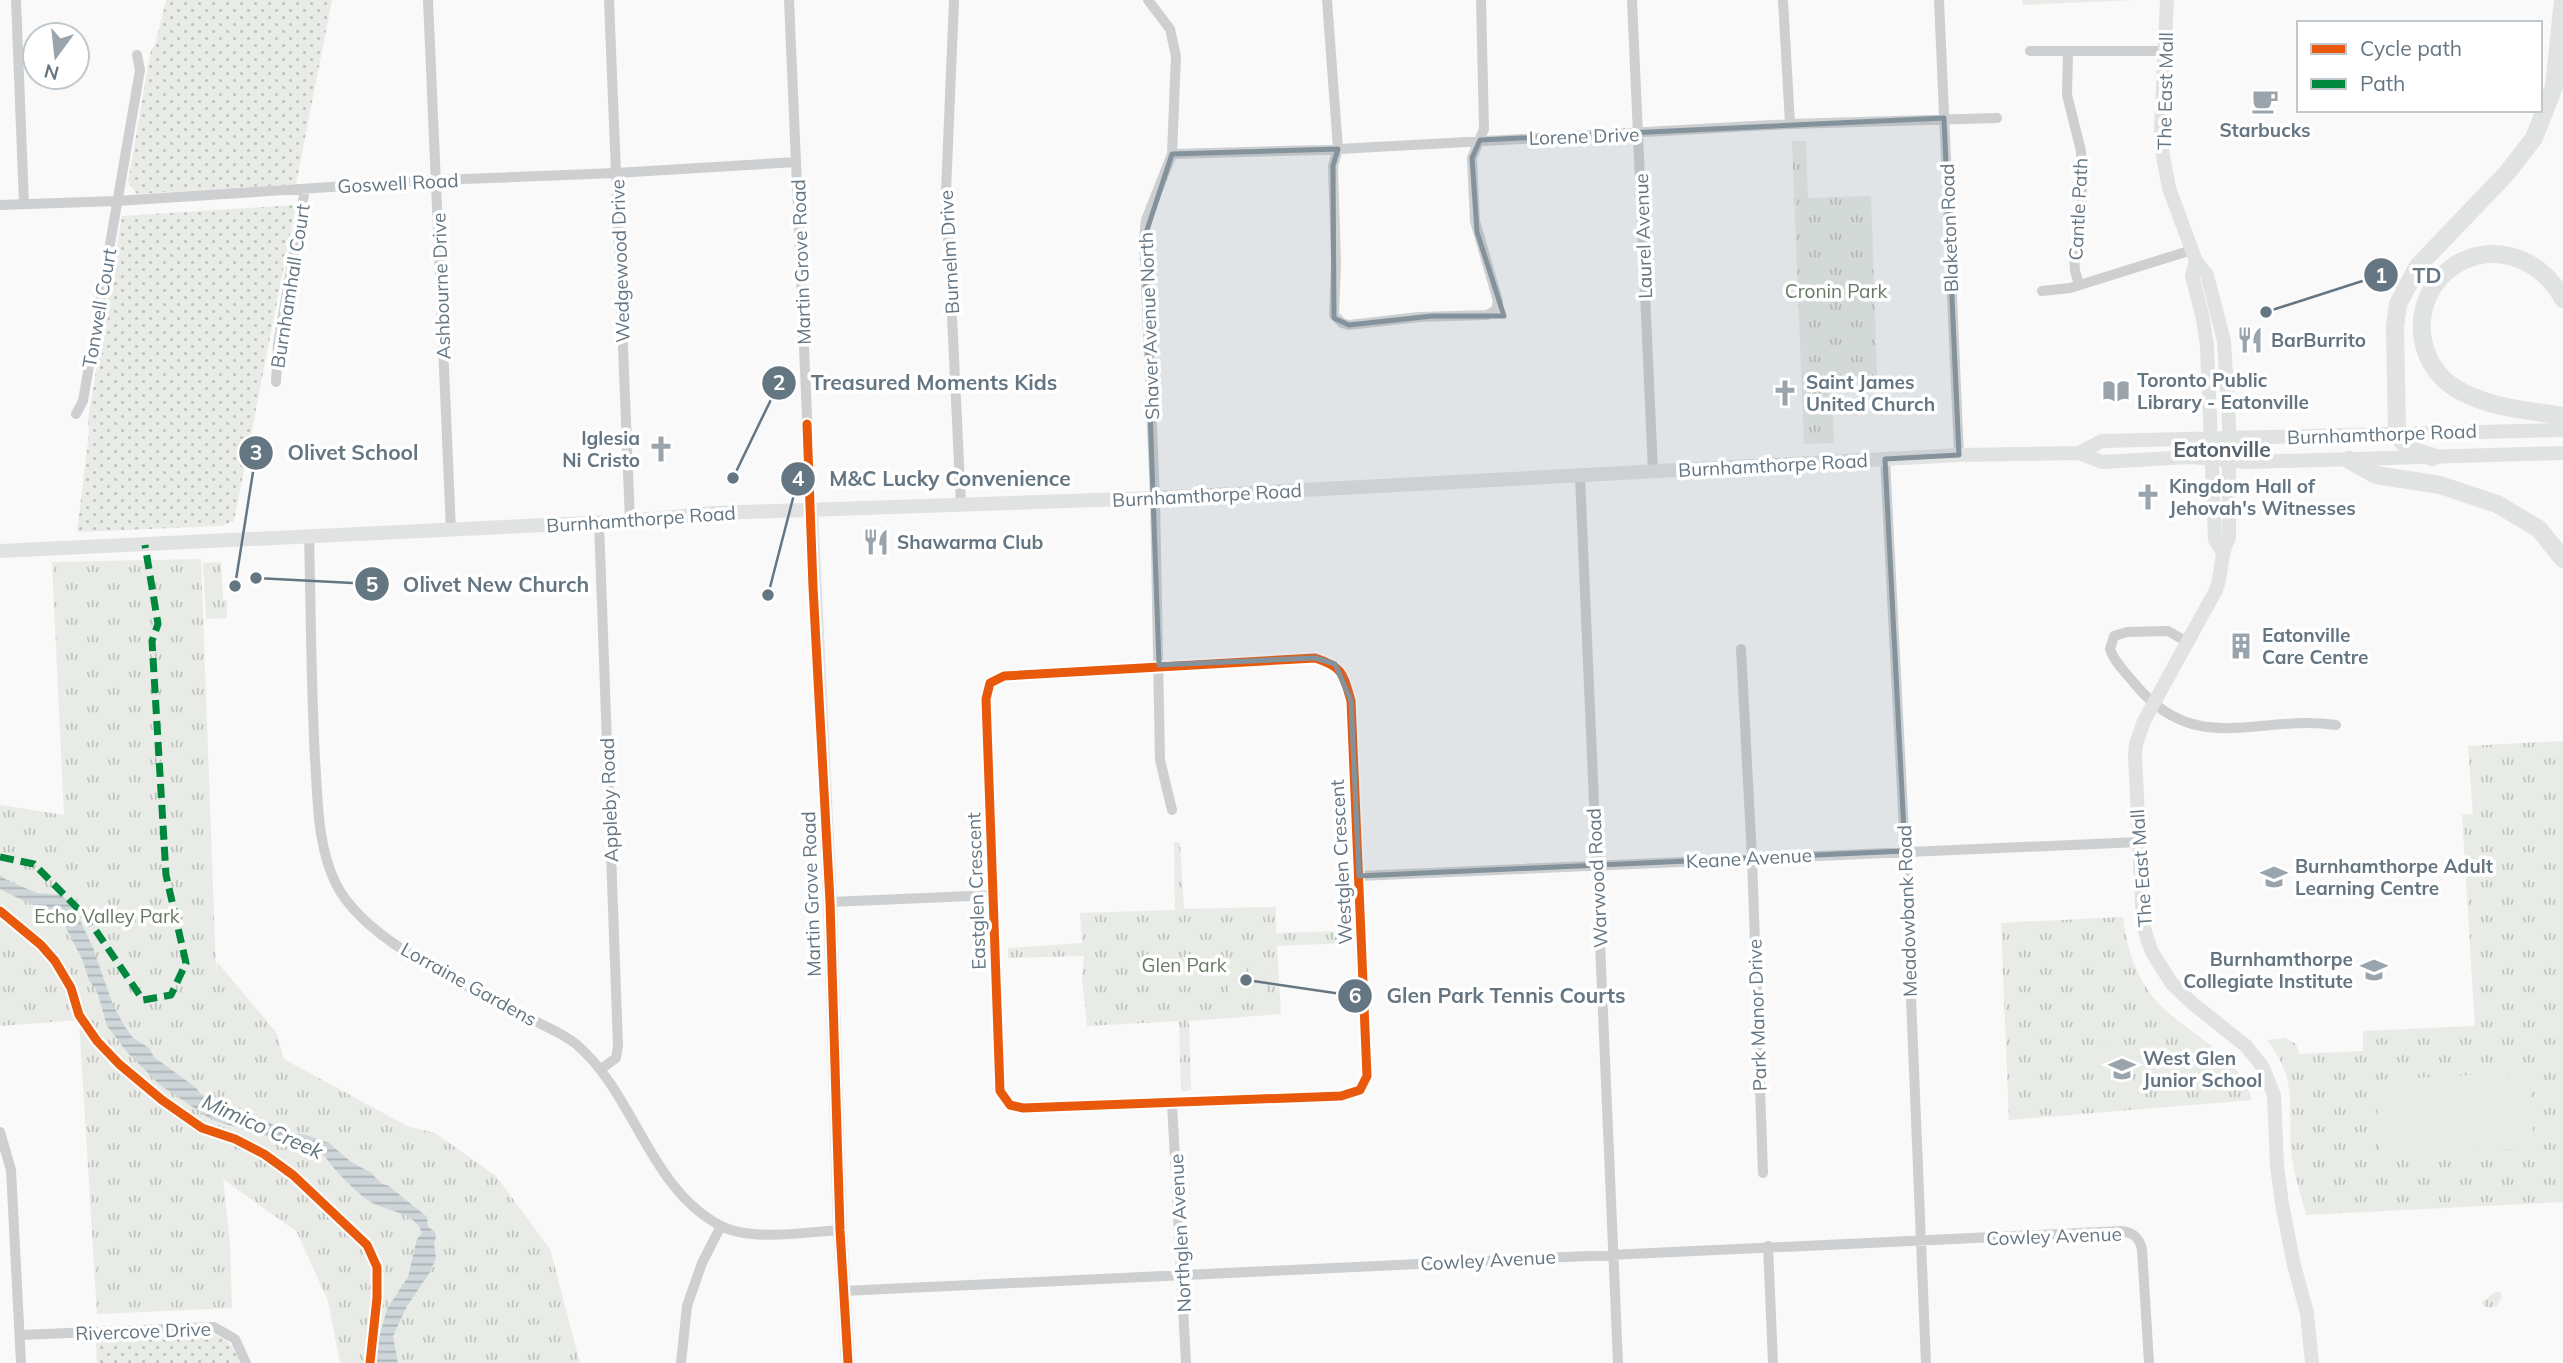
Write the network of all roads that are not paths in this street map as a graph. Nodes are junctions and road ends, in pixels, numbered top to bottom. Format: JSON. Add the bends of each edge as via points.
{"nodes":[{"id":1,"x":16,"y":0,"type":"edge"},
{"id":2,"x":428,"y":0,"type":"edge"},
{"id":3,"x":609,"y":0,"type":"edge"},
{"id":4,"x":789,"y":0,"type":"edge"},
{"id":5,"x":954,"y":0,"type":"edge"},
{"id":6,"x":1148,"y":0,"type":"edge"},
{"id":7,"x":1327,"y":0,"type":"edge"},
{"id":8,"x":1481,"y":0,"type":"edge"},
{"id":9,"x":1632,"y":0,"type":"edge"},
{"id":10,"x":1783,"y":0,"type":"edge"},
{"id":11,"x":1939,"y":0,"type":"edge"},
{"id":12,"x":2167,"y":0,"type":"edge"},
{"id":13,"x":2563,"y":0,"type":"edge"},
{"id":14,"x":2030,"y":51,"type":"dead end"},
{"id":15,"x":2068,"y":51,"type":"junction"},
{"id":16,"x":2165,"y":51,"type":"junction"},
{"id":17,"x":137,"y":55,"type":"dead end"},
{"id":18,"x":1944,"y":118,"type":"junction"},
{"id":19,"x":1997,"y":118,"type":"dead end"},
{"id":20,"x":1790,"y":124,"type":"junction"},
{"id":21,"x":1639,"y":134,"type":"junction"},
{"id":22,"x":1480,"y":140,"type":"junction"},
{"id":23,"x":1338,"y":149,"type":"junction"},
{"id":24,"x":1172,"y":154,"type":"junction"},
{"id":25,"x":796,"y":162,"type":"junction"},
{"id":26,"x":616,"y":173,"type":"junction"},
{"id":27,"x":437,"y":180,"type":"junction"},
{"id":28,"x":306,"y":189,"type":"junction"},
{"id":29,"x":117,"y":201,"type":"junction"},
{"id":30,"x":24,"y":204,"type":"junction"},
{"id":31,"x":0,"y":205,"type":"edge"},
{"id":32,"x":2194,"y":255,"type":"junction"},
{"id":33,"x":2079,"y":284,"type":"junction"},
{"id":34,"x":2042,"y":291,"type":"dead end"},
{"id":35,"x":2563,"y":299,"type":"edge"},
{"id":36,"x":276,"y":382,"type":"dead end"},
{"id":37,"x":76,"y":414,"type":"dead end"},
{"id":38,"x":2559,"y":423,"type":"edge"},
{"id":39,"x":2397,"y":432,"type":"junction"},
{"id":40,"x":2209,"y":438,"type":"junction"},
{"id":41,"x":2229,"y":438,"type":"junction"},
{"id":42,"x":2079,"y":453,"type":"junction"},
{"id":43,"x":2560,"y":453,"type":"edge"},
{"id":44,"x":1959,"y":455,"type":"junction"},
{"id":45,"x":2433,"y":457,"type":"junction"},
{"id":46,"x":1885,"y":459,"type":"junction"},
{"id":47,"x":2212,"y":460,"type":"junction"},
{"id":48,"x":2349,"y":460,"type":"junction"},
{"id":49,"x":2228,"y":461,"type":"junction"},
{"id":50,"x":1653,"y":472,"type":"junction"},
{"id":51,"x":1580,"y":476,"type":"junction"},
{"id":52,"x":1155,"y":498,"type":"junction"},
{"id":53,"x":961,"y":504,"type":"junction"},
{"id":54,"x":811,"y":509,"type":"junction"},
{"id":55,"x":631,"y":521,"type":"junction"},
{"id":56,"x":599,"y":523,"type":"junction"},
{"id":57,"x":451,"y":530,"type":"junction"},
{"id":58,"x":309,"y":537,"type":"junction"},
{"id":59,"x":0,"y":551,"type":"edge"},
{"id":60,"x":2222,"y":551,"type":"junction"},
{"id":61,"x":2563,"y":559,"type":"edge"},
{"id":62,"x":2189,"y":643,"type":"junction"},
{"id":63,"x":1741,"y":649,"type":"dead end"},
{"id":64,"x":1159,"y":665,"type":"junction"},
{"id":65,"x":2153,"y":704,"type":"junction"},
{"id":66,"x":2336,"y":725,"type":"dead end"},
{"id":67,"x":1172,"y":810,"type":"dead end"},
{"id":68,"x":2139,"y":842,"type":"junction"},
{"id":69,"x":1905,"y":851,"type":"junction"},
{"id":70,"x":1752,"y":858,"type":"junction"},
{"id":71,"x":1597,"y":865,"type":"junction"},
{"id":72,"x":1359,"y":876,"type":"junction"},
{"id":73,"x":995,"y":895,"type":"junction"},
{"id":74,"x":830,"y":902,"type":"junction"},
{"id":75,"x":601,"y":1069,"type":"junction"},
{"id":76,"x":1172,"y":1103,"type":"junction"},
{"id":77,"x":0,"y":1134,"type":"edge"},
{"id":78,"x":1763,"y":1173,"type":"dead end"},
{"id":79,"x":721,"y":1226,"type":"junction"},
{"id":80,"x":840,"y":1230,"type":"junction"},
{"id":81,"x":1921,"y":1241,"type":"junction"},
{"id":82,"x":1768,"y":1246,"type":"junction"},
{"id":83,"x":1614,"y":1254,"type":"junction"},
{"id":84,"x":1182,"y":1274,"type":"junction"},
{"id":85,"x":843,"y":1291,"type":"junction"},
{"id":86,"x":20,"y":1335,"type":"junction"},
{"id":87,"x":21,"y":1363,"type":"edge"},
{"id":88,"x":246,"y":1363,"type":"edge"},
{"id":89,"x":681,"y":1363,"type":"edge"},
{"id":90,"x":848,"y":1363,"type":"edge"},
{"id":91,"x":1186,"y":1363,"type":"edge"},
{"id":92,"x":1618,"y":1363,"type":"edge"},
{"id":93,"x":1773,"y":1363,"type":"edge"},
{"id":94,"x":1926,"y":1363,"type":"edge"},
{"id":95,"x":2149,"y":1363,"type":"edge"},
{"id":96,"x":2312,"y":1363,"type":"edge"}],
"edges":[{"from":1,"to":30,"type":"street"},
{"from":2,"to":27,"type":"street","name":"Ashbourne Drive"},
{"from":3,"to":26,"type":"street","name":"Wedgewood Drive"},
{"from":4,"to":25,"type":"street","name":"Martin Grove Road"},
{"from":5,"to":53,"type":"street","name":"Burnelm Drive","via":[[946,192]]},
{"from":6,"to":24,"type":"street","name":"Shaver Avenue North","via":[[1170,29],[1176,56]]},
{"from":7,"to":23,"type":"street"},
{"from":8,"to":22,"type":"street","via":[[1484,129]]},
{"from":9,"to":21,"type":"street","name":"Laurel Avenue"},
{"from":10,"to":20,"type":"street"},
{"from":11,"to":18,"type":"street","name":"Blaketon Road"},
{"from":12,"to":16,"type":"main road","name":"The East Mall"},
{"from":13,"to":39,"type":"highway","via":[[2554,87],[2534,138],[2507,173],[2428,254],[2403,291],[2395,318]]},
{"from":14,"to":15,"type":"street"},
{"from":15,"to":16,"type":"street"},
{"from":15,"to":33,"type":"street","name":"Cantle Path","via":[[2067,95],[2081,151],[2082,204],[2074,253]]},
{"from":16,"to":32,"type":"main road","name":"The East Mall","via":[[2162,151],[2169,188]]},
{"from":17,"to":29,"type":"street","name":"Tonwell Court","via":[[140,70]]},
{"from":18,"to":19,"type":"street","name":"Lorene Drive"},
{"from":18,"to":20,"type":"street","name":"Lorene Drive"},
{"from":18,"to":44,"type":"street","name":"Blaketon Road"},
{"from":20,"to":21,"type":"street","name":"Lorene Drive"},
{"from":21,"to":22,"type":"street","name":"Lorene Drive"},
{"from":21,"to":50,"type":"street","name":"Laurel Avenue"},
{"from":22,"to":23,"type":"street","name":"Lorene Drive"},
{"from":22,"to":23,"type":"street","via":[[1472,158],[1475,221],[1498,301],[1496,310],[1487,315],[1361,325],[1345,325],[1334,315],[1333,166]]},
{"from":23,"to":24,"type":"street","name":"Lorene Drive"},
{"from":24,"to":52,"type":"street","name":"Shaver Avenue North","via":[[1143,239]]},
{"from":25,"to":26,"type":"street","name":"Goswell Road"},
{"from":25,"to":54,"type":"street","name":"Martin Grove Road"},
{"from":26,"to":27,"type":"street","name":"Goswell Road"},
{"from":26,"to":55,"type":"street","name":"Wedgewood Drive"},
{"from":27,"to":28,"type":"street","name":"Goswell Road"},
{"from":27,"to":57,"type":"street","name":"Ashbourne Drive"},
{"from":28,"to":29,"type":"street","name":"Goswell Road"},
{"from":28,"to":36,"type":"street","name":"Burnhamhall Court","via":[[278,344]]},
{"from":29,"to":30,"type":"street","name":"Goswell Road"},
{"from":29,"to":37,"type":"street","name":"Tonwell Court","via":[[83,401]]},
{"from":30,"to":31,"type":"street","name":"Goswell Road"},
{"from":32,"to":33,"type":"street","name":"Cantle Path"},
{"from":32,"to":40,"type":"main road","name":"The East Mall","via":[[2192,276],[2207,346]]},
{"from":32,"to":41,"type":"main road","name":"The East Mall","via":[[2207,275],[2224,341]]},
{"from":33,"to":34,"type":"street","name":"Cantle Path"},
{"from":35,"to":38,"type":"highway","via":[[2549,278],[2528,262],[2500,254],[2478,255],[2456,265],[2438,282],[2426,303],[2421,329],[2427,358],[2454,387],[2486,402]]},
{"from":38,"to":39,"type":"main road","name":"Burnhamthorpe Road"},
{"from":39,"to":41,"type":"main road","name":"Burnhamthorpe Road"},
{"from":39,"to":45,"type":"highway","via":[[2405,446]]},
{"from":40,"to":41,"type":"main road","name":"Burnhamthorpe Road"},
{"from":40,"to":42,"type":"main road","name":"Burnhamthorpe Road","via":[[2102,441]]},
{"from":40,"to":47,"type":"main road","name":"The East Mall"},
{"from":41,"to":49,"type":"main road","name":"The East Mall"},
{"from":42,"to":44,"type":"main road","name":"Burnhamthorpe Road"},
{"from":42,"to":47,"type":"main road","name":"Burnhamthorpe Road","via":[[2102,462]]},
{"from":43,"to":45,"type":"main road","name":"Burnhamthorpe Road"},
{"from":44,"to":46,"type":"main road","name":"Burnhamthorpe Road"},
{"from":45,"to":48,"type":"main road","name":"Burnhamthorpe Road"},
{"from":46,"to":50,"type":"main road","name":"Burnhamthorpe Road"},
{"from":46,"to":69,"type":"street","name":"Meadowbank Road"},
{"from":47,"to":49,"type":"main road","name":"Burnhamthorpe Road"},
{"from":47,"to":60,"type":"main road","name":"The East Mall","via":[[2215,540]]},
{"from":48,"to":49,"type":"main road","name":"Burnhamthorpe Road"},
{"from":48,"to":61,"type":"highway","via":[[2376,475],[2440,485],[2497,504],[2539,529]]},
{"from":49,"to":60,"type":"main road","name":"The East Mall","via":[[2230,538]]},
{"from":50,"to":51,"type":"main road","name":"Burnhamthorpe Road"},
{"from":51,"to":52,"type":"main road","name":"Burnhamthorpe Road"},
{"from":51,"to":71,"type":"street","name":"Warwood Road"},
{"from":52,"to":53,"type":"main road","name":"Burnhamthorpe Road"},
{"from":52,"to":64,"type":"street","name":"Shaver Avenue North"},
{"from":53,"to":54,"type":"main road","name":"Burnhamthorpe Road"},
{"from":54,"to":55,"type":"main road","name":"Burnhamthorpe Road"},
{"from":54,"to":74,"type":"main road","name":"Martin Grove Road"},
{"from":55,"to":56,"type":"main road","name":"Burnhamthorpe Road"},
{"from":56,"to":57,"type":"main road","name":"Burnhamthorpe Road"},
{"from":56,"to":75,"type":"street","name":"Appleby Road","via":[[618,1046],[616,1058]]},
{"from":57,"to":58,"type":"main road","name":"Burnhamthorpe Road"},
{"from":58,"to":59,"type":"main road","name":"Burnhamthorpe Road"},
{"from":58,"to":75,"type":"street","name":"Lorraine Gardens","via":[[318,797],[322,843],[337,885],[367,923],[415,958],[574,1043]]},
{"from":60,"to":62,"type":"main road","name":"The East Mall","via":[[2218,584]]},
{"from":62,"to":65,"type":"main road","name":"The East Mall"},
{"from":62,"to":65,"type":"street","via":[[2163,630],[2119,633],[2111,641],[2114,658]]},
{"from":63,"to":70,"type":"street","name":"Park Manor Drive"},
{"from":64,"to":67,"type":"street","name":"Shaver Avenue North","via":[[1160,760]]},
{"from":64,"to":72,"type":"street","name":"Westglen Crescent","via":[[1315,658],[1335,664],[1351,701]]},
{"from":64,"to":73,"type":"street","name":"Eastglen Crescent","via":[[1003,676],[990,683],[986,699]]},
{"from":65,"to":66,"type":"street","via":[[2186,724],[2203,728]]},
{"from":65,"to":68,"type":"main road","name":"The East Mall","via":[[2136,744]]},
{"from":68,"to":69,"type":"street","name":"Keane Avenue"},
{"from":68,"to":96,"type":"main road","name":"The East Mall","via":[[2143,923],[2152,952],[2178,990],[2246,1046],[2262,1066],[2274,1095],[2282,1204],[2307,1313]]},
{"from":69,"to":70,"type":"street","name":"Keane Avenue"},
{"from":69,"to":81,"type":"street","name":"Meadowbank Road"},
{"from":70,"to":71,"type":"street","name":"Keane Avenue"},
{"from":70,"to":78,"type":"street","name":"Park Manor Drive"},
{"from":71,"to":72,"type":"street","name":"Keane Avenue"},
{"from":71,"to":83,"type":"street","name":"Warwood Road"},
{"from":72,"to":76,"type":"street","name":"Westglen Crescent","via":[[1367,1076],[1360,1090],[1341,1096]]},
{"from":73,"to":74,"type":"street"},
{"from":73,"to":76,"type":"street","name":"Eastglen Crescent","via":[[1000,1091],[1010,1105]]},
{"from":74,"to":80,"type":"main road","name":"Martin Grove Road"},
{"from":75,"to":79,"type":"street","name":"Lorraine Gardens","via":[[677,1189]]},
{"from":76,"to":84,"type":"street","name":"Northglen Avenue"},
{"from":77,"to":86,"type":"street","via":[[11,1170]]},
{"from":79,"to":80,"type":"street","name":"Lorraine Gardens","via":[[765,1234]]},
{"from":79,"to":89,"type":"street","via":[[687,1306]]},
{"from":80,"to":85,"type":"main road","name":"Martin Grove Road"},
{"from":81,"to":82,"type":"street","name":"Cowley Avenue"},
{"from":81,"to":94,"type":"street","name":"Meadowbank Road"},
{"from":81,"to":95,"type":"street","name":"Cowley Avenue","via":[[2132,1234],[2142,1249]]},
{"from":82,"to":83,"type":"street","name":"Cowley Avenue"},
{"from":82,"to":93,"type":"street"},
{"from":83,"to":84,"type":"street","name":"Cowley Avenue"},
{"from":83,"to":92,"type":"street","name":"Warwood Road"},
{"from":84,"to":85,"type":"street","name":"Cowley Avenue"},
{"from":84,"to":91,"type":"street","name":"Northglen Avenue"},
{"from":85,"to":90,"type":"main road","name":"Martin Grove Road"},
{"from":86,"to":87,"type":"street"},
{"from":86,"to":88,"type":"street","name":"Rivercove Drive","via":[[214,1326],[235,1339]]}]}
